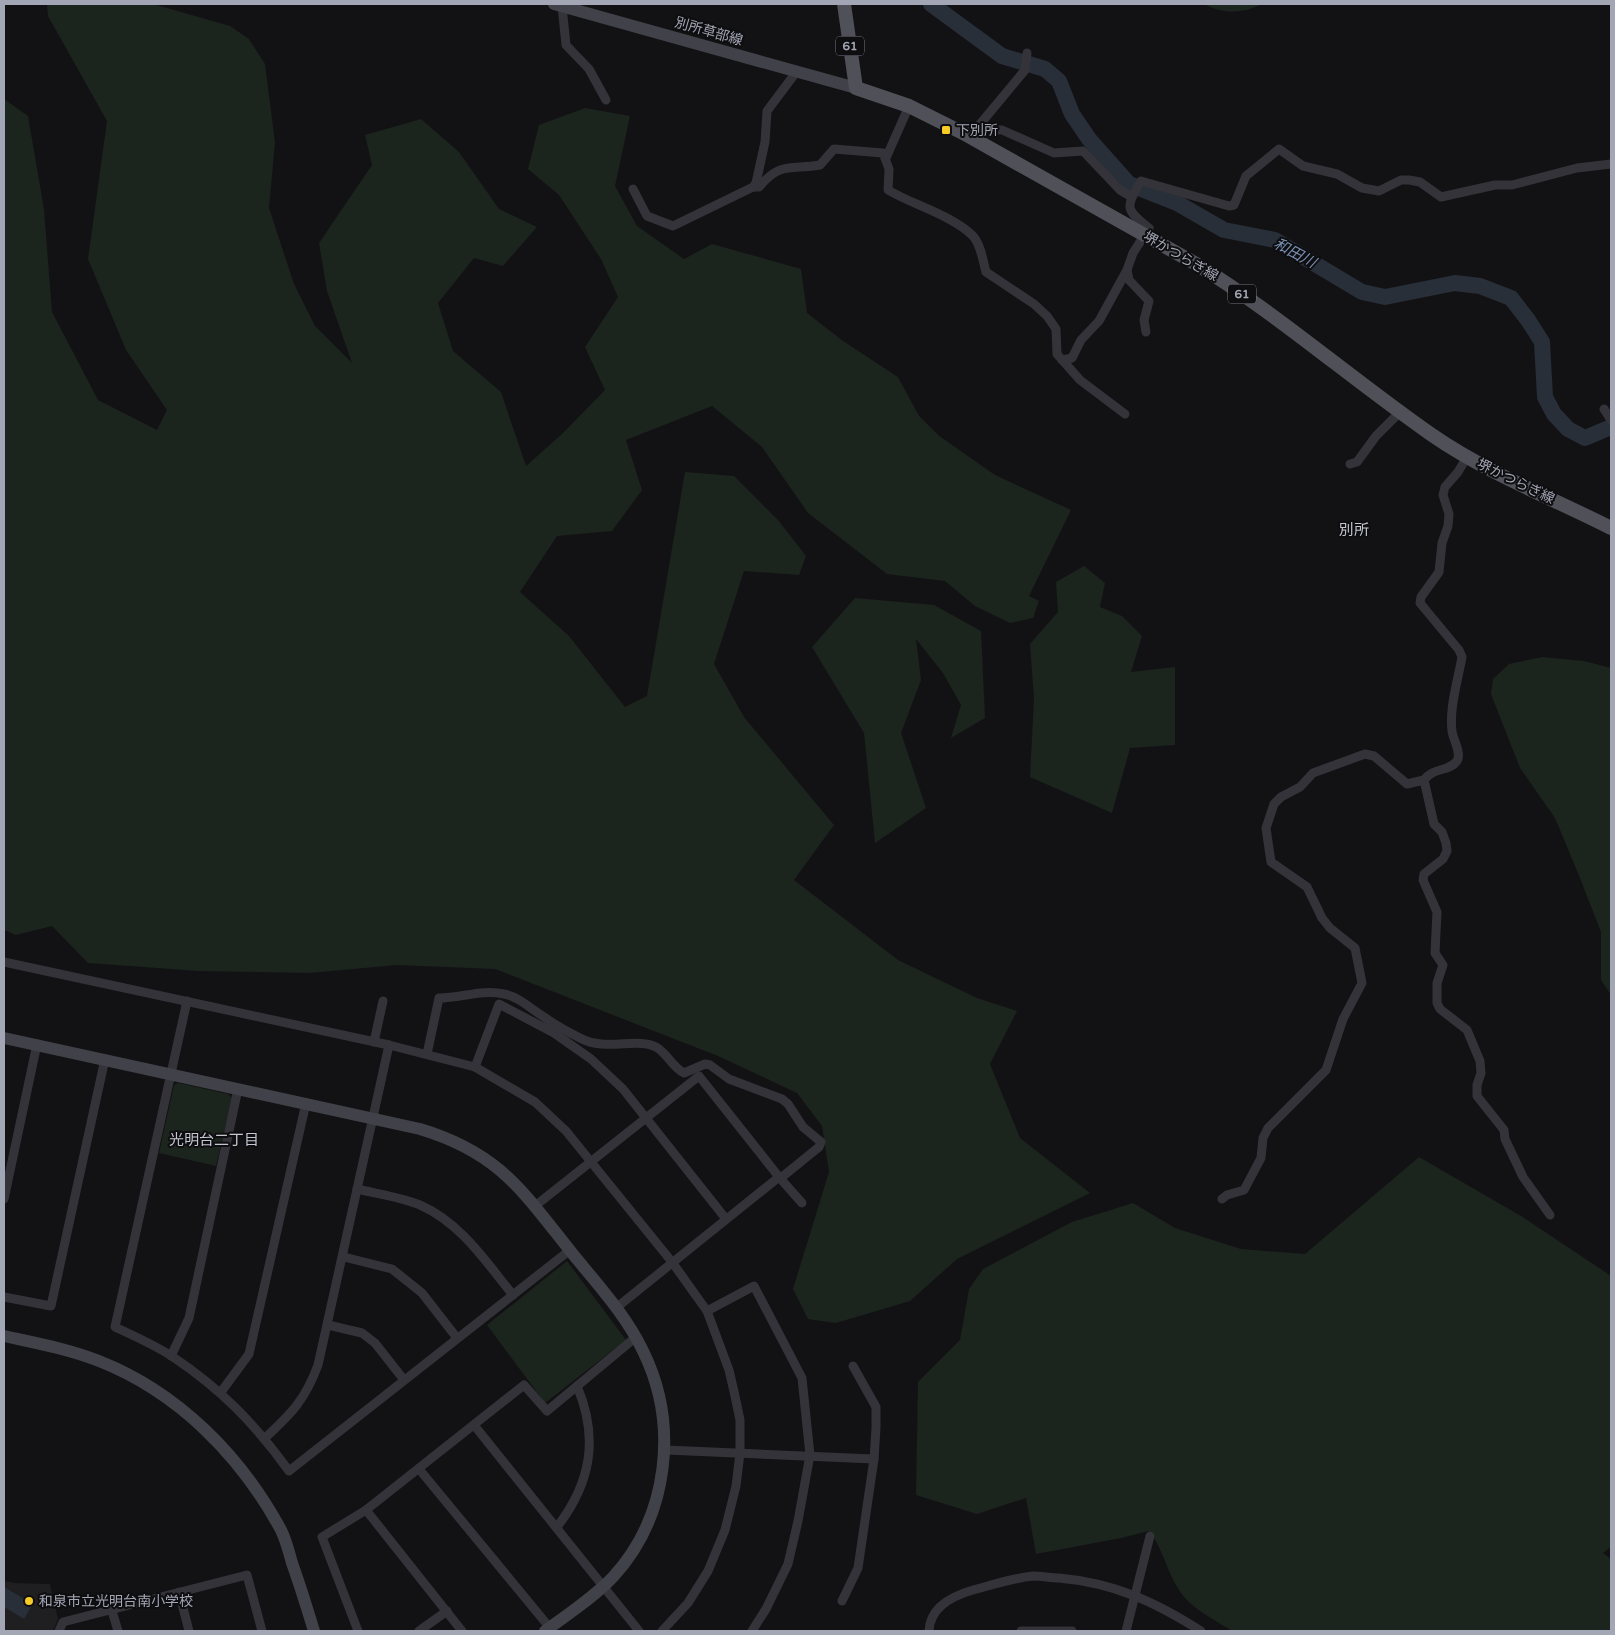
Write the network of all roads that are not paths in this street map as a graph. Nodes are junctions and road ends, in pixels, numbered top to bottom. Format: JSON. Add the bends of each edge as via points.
{"nodes":[{"id":1,"x":844,"y":4,"type":"edge"},
{"id":2,"x":558,"y":5,"type":"edge"},
{"id":3,"x":1027,"y":52,"type":"dead end"},
{"id":4,"x":797,"y":71,"type":"junction"},
{"id":5,"x":856,"y":88,"type":"junction"},
{"id":6,"x":606,"y":100,"type":"dead end"},
{"id":7,"x":909,"y":106,"type":"junction"},
{"id":8,"x":969,"y":131,"type":"junction"},
{"id":9,"x":886,"y":158,"type":"junction"},
{"id":10,"x":1611,"y":164,"type":"edge"},
{"id":11,"x":753,"y":186,"type":"junction"},
{"id":12,"x":633,"y":188,"type":"dead end"},
{"id":13,"x":1132,"y":197,"type":"junction"},
{"id":14,"x":1146,"y":235,"type":"junction"},
{"id":15,"x":1127,"y":270,"type":"junction"},
{"id":16,"x":1146,"y":332,"type":"dead end"},
{"id":17,"x":1062,"y":360,"type":"junction"},
{"id":18,"x":1604,"y":409,"type":"dead end"},
{"id":19,"x":1401,"y":411,"type":"junction"},
{"id":20,"x":1125,"y":414,"type":"dead end"},
{"id":21,"x":1611,"y":420,"type":"edge"},
{"id":22,"x":1467,"y":457,"type":"junction"},
{"id":23,"x":1350,"y":464,"type":"dead end"},
{"id":24,"x":1611,"y":528,"type":"edge"},
{"id":25,"x":1424,"y":780,"type":"junction"},
{"id":26,"x":4,"y":962,"type":"edge"},
{"id":27,"x":187,"y":1001,"type":"junction"},
{"id":28,"x":384,"y":1002,"type":"dead end"},
{"id":29,"x":4,"y":1038,"type":"edge"},
{"id":30,"x":374,"y":1042,"type":"junction"},
{"id":31,"x":36,"y":1044,"type":"junction"},
{"id":32,"x":389,"y":1045,"type":"junction"},
{"id":33,"x":427,"y":1054,"type":"junction"},
{"id":34,"x":105,"y":1059,"type":"junction"},
{"id":35,"x":475,"y":1067,"type":"junction"},
{"id":36,"x":170,"y":1074,"type":"junction"},
{"id":37,"x":238,"y":1089,"type":"junction"},
{"id":38,"x":306,"y":1103,"type":"junction"},
{"id":39,"x":373,"y":1118,"type":"junction"},
{"id":40,"x":644,"y":1118,"type":"junction"},
{"id":41,"x":592,"y":1161,"type":"junction"},
{"id":42,"x":779,"y":1176,"type":"junction"},
{"id":43,"x":357,"y":1189,"type":"junction"},
{"id":44,"x":4,"y":1198,"type":"edge"},
{"id":45,"x":1222,"y":1199,"type":"dead end"},
{"id":46,"x":802,"y":1203,"type":"dead end"},
{"id":47,"x":534,"y":1206,"type":"junction"},
{"id":48,"x":1550,"y":1215,"type":"dead end"},
{"id":49,"x":726,"y":1219,"type":"junction"},
{"id":50,"x":570,"y":1250,"type":"junction"},
{"id":51,"x":344,"y":1257,"type":"junction"},
{"id":52,"x":672,"y":1262,"type":"junction"},
{"id":53,"x":513,"y":1295,"type":"junction"},
{"id":54,"x":4,"y":1297,"type":"edge"},
{"id":55,"x":616,"y":1308,"type":"junction"},
{"id":56,"x":707,"y":1311,"type":"junction"},
{"id":57,"x":328,"y":1324,"type":"junction"},
{"id":58,"x":4,"y":1336,"type":"edge"},
{"id":59,"x":636,"y":1337,"type":"junction"},
{"id":60,"x":457,"y":1338,"type":"junction"},
{"id":61,"x":172,"y":1356,"type":"junction"},
{"id":62,"x":853,"y":1366,"type":"dead end"},
{"id":63,"x":404,"y":1380,"type":"junction"},
{"id":64,"x":577,"y":1386,"type":"junction"},
{"id":65,"x":221,"y":1392,"type":"junction"},
{"id":66,"x":474,"y":1425,"type":"junction"},
{"id":67,"x":265,"y":1438,"type":"junction"},
{"id":68,"x":666,"y":1450,"type":"junction"},
{"id":69,"x":740,"y":1453,"type":"junction"},
{"id":70,"x":810,"y":1455,"type":"junction"},
{"id":71,"x":874,"y":1459,"type":"junction"},
{"id":72,"x":419,"y":1469,"type":"junction"},
{"id":73,"x":366,"y":1510,"type":"junction"},
{"id":74,"x":557,"y":1527,"type":"junction"},
{"id":75,"x":1150,"y":1536,"type":"dead end"},
{"id":76,"x":602,"y":1587,"type":"junction"},
{"id":77,"x":178,"y":1592,"type":"junction"},
{"id":78,"x":1135,"y":1594,"type":"junction"},
{"id":79,"x":842,"y":1601,"type":"dead end"},
{"id":80,"x":112,"y":1611,"type":"junction"},
{"id":81,"x":448,"y":1611,"type":"junction"},
{"id":82,"x":548,"y":1630,"type":"edge"},
{"id":83,"x":59,"y":1631,"type":"edge"},
{"id":84,"x":118,"y":1631,"type":"edge"},
{"id":85,"x":189,"y":1631,"type":"edge"},
{"id":86,"x":262,"y":1631,"type":"edge"},
{"id":87,"x":314,"y":1631,"type":"edge"},
{"id":88,"x":358,"y":1631,"type":"edge"},
{"id":89,"x":419,"y":1631,"type":"edge"},
{"id":90,"x":462,"y":1631,"type":"edge"},
{"id":91,"x":639,"y":1631,"type":"edge"},
{"id":92,"x":662,"y":1631,"type":"edge"},
{"id":93,"x":752,"y":1631,"type":"edge"},
{"id":94,"x":929,"y":1631,"type":"edge"},
{"id":95,"x":1022,"y":1631,"type":"edge"},
{"id":96,"x":1072,"y":1631,"type":"edge"},
{"id":97,"x":1126,"y":1631,"type":"edge"},
{"id":98,"x":1201,"y":1631,"type":"edge"}],
"edges":[{"from":1,"to":5,"type":"main road","number":"61"},
{"from":2,"to":4,"type":"street","name":"別所草部線"},
{"from":2,"to":6,"type":"street","via":[[566,45],[589,70]]},
{"from":3,"to":8,"type":"street","via":[[1025,70]]},
{"from":4,"to":5,"type":"street","name":"別所草部線"},
{"from":4,"to":11,"type":"street","via":[[767,111],[764,142]]},
{"from":5,"to":7,"type":"main road","name":"堺かつらぎ線","number":"61"},
{"from":7,"to":8,"type":"main road","name":"堺かつらぎ線","number":"61"},
{"from":7,"to":9,"type":"street"},
{"from":8,"to":13,"type":"street","via":[[1002,130],[1054,152],[1083,151],[1120,190]]},
{"from":8,"to":14,"type":"main road","name":"堺かつらぎ線","number":"61"},
{"from":9,"to":11,"type":"street","via":[[883,153],[834,149],[820,165],[779,169],[759,187]]},
{"from":9,"to":17,"type":"street","via":[[888,190],[907,202],[930,209],[973,236],[986,272],[1034,304],[1053,323],[1057,354]]},
{"from":10,"to":13,"type":"street","via":[[1577,168],[1512,185],[1495,185],[1441,197],[1420,182],[1409,180],[1401,180],[1379,191],[1362,188],[1337,174],[1303,166],[1279,149],[1246,176],[1234,205],[1141,181]]},
{"from":11,"to":12,"type":"street","via":[[673,226],[646,216]]},
{"from":13,"to":14,"type":"street","via":[[1131,214],[1149,228]]},
{"from":14,"to":15,"type":"street","via":[[1133,253]]},
{"from":14,"to":19,"type":"main road","name":"堺かつらぎ線","number":"61","via":[[1234,287]]},
{"from":15,"to":16,"type":"street","via":[[1129,280],[1149,301],[1144,320]]},
{"from":15,"to":17,"type":"street","via":[[1099,321],[1081,340],[1072,358]]},
{"from":17,"to":20,"type":"street","via":[[1080,380]]},
{"from":18,"to":21,"type":"street"},
{"from":19,"to":22,"type":"main road","name":"堺かつらぎ線","number":"61"},
{"from":19,"to":23,"type":"street","via":[[1376,436],[1357,462]]},
{"from":22,"to":24,"type":"main road","name":"堺かつらぎ線","number":"61"},
{"from":22,"to":25,"type":"street","via":[[1445,487],[1443,495],[1449,514],[1441,564],[1420,603],[1462,657],[1452,717],[1452,731],[1459,755],[1451,767],[1437,770]]},
{"from":25,"to":45,"type":"street","via":[[1407,784],[1374,756],[1365,754],[1313,773],[1300,787],[1274,804],[1266,828],[1271,862],[1307,887],[1326,923],[1355,948],[1362,983],[1343,1019],[1326,1070],[1268,1128],[1263,1138],[1262,1158],[1244,1190]]},
{"from":25,"to":48,"type":"street","via":[[1434,824],[1442,832],[1447,851],[1443,859],[1424,874],[1423,880],[1438,920],[1435,953],[1443,969],[1437,983],[1437,1003],[1440,1010],[1467,1030],[1480,1061],[1477,1096],[1504,1130],[1523,1177]]},
{"from":26,"to":27,"type":"street"},
{"from":27,"to":30,"type":"street"},
{"from":27,"to":36,"type":"street"},
{"from":28,"to":30,"type":"street"},
{"from":29,"to":31,"type":"street"},
{"from":30,"to":32,"type":"street"},
{"from":31,"to":34,"type":"street"},
{"from":31,"to":44,"type":"street"},
{"from":32,"to":33,"type":"street"},
{"from":32,"to":39,"type":"street"},
{"from":33,"to":35,"type":"street"},
{"from":33,"to":42,"type":"street","via":[[440,998],[494,992],[507,994],[581,1039],[612,1046],[646,1044],[657,1047],[677,1070],[684,1073],[710,1065],[729,1079],[782,1099],[803,1127],[820,1142],[782,1177]]},
{"from":34,"to":36,"type":"street"},
{"from":34,"to":54,"type":"street","via":[[51,1306]]},
{"from":35,"to":40,"type":"street","via":[[499,1004],[554,1033],[591,1059],[623,1089]]},
{"from":35,"to":41,"type":"street","via":[[535,1102],[566,1130]]},
{"from":36,"to":37,"type":"street"},
{"from":36,"to":61,"type":"street","via":[[115,1326]]},
{"from":37,"to":38,"type":"street"},
{"from":37,"to":61,"type":"street","via":[[190,1318]]},
{"from":38,"to":39,"type":"street"},
{"from":38,"to":65,"type":"street","via":[[249,1354]]},
{"from":39,"to":43,"type":"street"},
{"from":39,"to":47,"type":"street","via":[[461,1143],[505,1174]]},
{"from":40,"to":41,"type":"street"},
{"from":40,"to":42,"type":"street","via":[[699,1076]]},
{"from":40,"to":49,"type":"street"},
{"from":41,"to":47,"type":"street"},
{"from":41,"to":52,"type":"street"},
{"from":42,"to":46,"type":"street"},
{"from":42,"to":49,"type":"street"},
{"from":43,"to":51,"type":"street"},
{"from":43,"to":53,"type":"street","via":[[406,1200],[432,1211],[458,1230]]},
{"from":47,"to":50,"type":"street"},
{"from":49,"to":52,"type":"street"},
{"from":50,"to":53,"type":"street"},
{"from":50,"to":55,"type":"street"},
{"from":51,"to":57,"type":"street"},
{"from":51,"to":60,"type":"street","via":[[400,1274],[422,1293]]},
{"from":52,"to":55,"type":"street"},
{"from":52,"to":56,"type":"street"},
{"from":53,"to":60,"type":"street"},
{"from":55,"to":59,"type":"street"},
{"from":56,"to":69,"type":"street","via":[[729,1370],[740,1420]]},
{"from":56,"to":70,"type":"street","via":[[754,1286],[802,1378]]},
{"from":57,"to":63,"type":"street","via":[[362,1333],[375,1343]]},
{"from":57,"to":67,"type":"street","via":[[310,1388],[294,1411]]},
{"from":58,"to":87,"type":"street","via":[[99,1361],[139,1380],[207,1431],[247,1477],[282,1532]]},
{"from":59,"to":64,"type":"street"},
{"from":59,"to":68,"type":"street","via":[[650,1365],[660,1397]]},
{"from":60,"to":63,"type":"street"},
{"from":61,"to":65,"type":"street"},
{"from":62,"to":71,"type":"street","via":[[876,1407]]},
{"from":63,"to":67,"type":"street","via":[[289,1471]]},
{"from":64,"to":66,"type":"street","via":[[547,1411],[524,1385]]},
{"from":64,"to":74,"type":"street","via":[[586,1408],[589,1454],[580,1491]]},
{"from":65,"to":67,"type":"street"},
{"from":66,"to":72,"type":"street"},
{"from":66,"to":74,"type":"street"},
{"from":68,"to":69,"type":"street"},
{"from":68,"to":76,"type":"street","via":[[658,1493],[647,1526],[629,1556]]},
{"from":69,"to":70,"type":"street"},
{"from":69,"to":92,"type":"street","via":[[725,1530],[708,1571],[688,1602]]},
{"from":70,"to":71,"type":"street"},
{"from":70,"to":93,"type":"street","via":[[788,1564]]},
{"from":71,"to":79,"type":"street","via":[[858,1568]]},
{"from":72,"to":73,"type":"street"},
{"from":72,"to":82,"type":"street"},
{"from":73,"to":81,"type":"street"},
{"from":73,"to":88,"type":"street","via":[[322,1537]]},
{"from":74,"to":76,"type":"street"},
{"from":75,"to":78,"type":"street"},
{"from":76,"to":82,"type":"street"},
{"from":76,"to":91,"type":"street"},
{"from":77,"to":80,"type":"street"},
{"from":77,"to":85,"type":"street"},
{"from":77,"to":86,"type":"street","via":[[247,1575]]},
{"from":78,"to":94,"type":"street","via":[[1105,1584],[1034,1576],[957,1595],[938,1608]]},
{"from":78,"to":97,"type":"street"},
{"from":78,"to":98,"type":"street"},
{"from":80,"to":83,"type":"street","via":[[63,1622]]},
{"from":80,"to":84,"type":"street"},
{"from":81,"to":89,"type":"street"},
{"from":81,"to":90,"type":"street"},
{"from":95,"to":96,"type":"street"}]}
